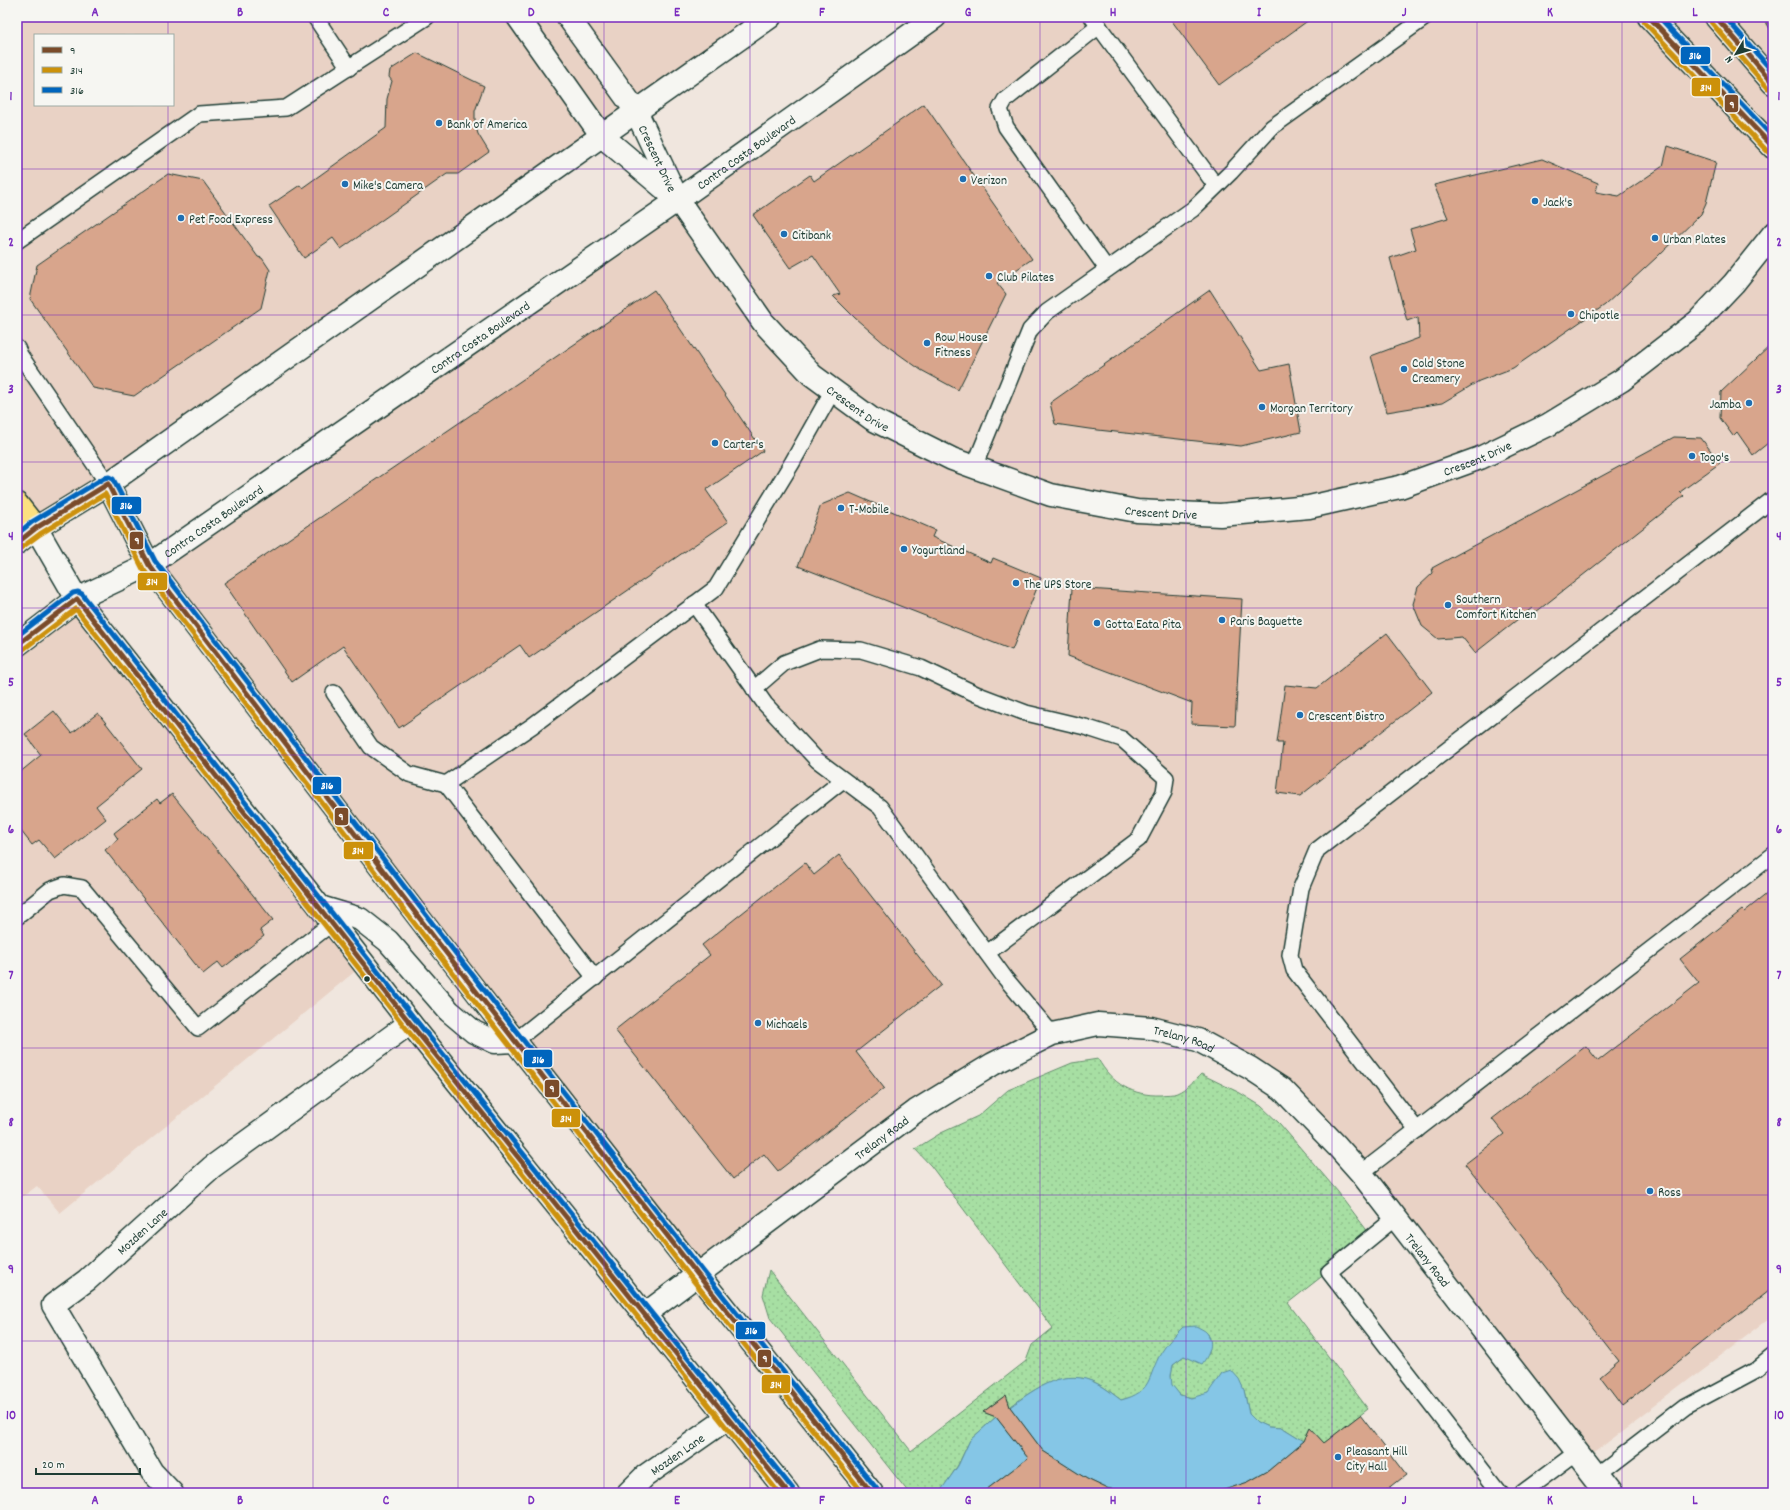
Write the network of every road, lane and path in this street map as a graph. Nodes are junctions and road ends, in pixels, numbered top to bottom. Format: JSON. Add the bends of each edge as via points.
{"nodes":[{"id":1,"x":315,"y":17,"type":"edge"},
{"id":2,"x":428,"y":17,"type":"edge"},
{"id":3,"x":518,"y":17,"type":"edge"},
{"id":4,"x":568,"y":17,"type":"edge"},
{"id":5,"x":770,"y":17,"type":"edge"},
{"id":6,"x":935,"y":17,"type":"edge"},
{"id":7,"x":1426,"y":17,"type":"edge"},
{"id":8,"x":1649,"y":17,"type":"edge"},
{"id":9,"x":1716,"y":17,"type":"edge"},
{"id":10,"x":1095,"y":22,"type":"edge"},
{"id":11,"x":349,"y":68,"type":"junction"},
{"id":12,"x":1773,"y":83,"type":"edge"},
{"id":13,"x":636,"y":111,"type":"junction"},
{"id":14,"x":602,"y":136,"type":"junction"},
{"id":15,"x":1773,"y":147,"type":"edge"},
{"id":16,"x":1216,"y":186,"type":"junction"},
{"id":17,"x":678,"y":200,"type":"junction"},
{"id":18,"x":1773,"y":234,"type":"edge"},
{"id":19,"x":17,"y":241,"type":"edge"},
{"id":20,"x":1107,"y":269,"type":"junction"},
{"id":21,"x":17,"y":348,"type":"edge"},
{"id":22,"x":833,"y":390,"type":"junction"},
{"id":23,"x":974,"y":467,"type":"junction"},
{"id":24,"x":108,"y":484,"type":"junction"},
{"id":25,"x":1773,"y":500,"type":"edge"},
{"id":26,"x":17,"y":504,"type":"edge"},
{"id":27,"x":36,"y":528,"type":"junction"},
{"id":28,"x":17,"y":543,"type":"edge"},
{"id":29,"x":149,"y":565,"type":"junction"},
{"id":30,"x":77,"y":599,"type":"junction"},
{"id":31,"x":694,"y":604,"type":"junction"},
{"id":32,"x":17,"y":645,"type":"edge"},
{"id":33,"x":754,"y":688,"type":"junction"},
{"id":34,"x":334,"y":693,"type":"dead end"},
{"id":35,"x":843,"y":780,"type":"junction"},
{"id":36,"x":446,"y":784,"type":"junction"},
{"id":37,"x":1773,"y":855,"type":"edge"},
{"id":38,"x":326,"y":915,"type":"junction"},
{"id":39,"x":17,"y":917,"type":"edge"},
{"id":40,"x":987,"y":953,"type":"junction"},
{"id":41,"x":595,"y":978,"type":"junction"},
{"id":42,"x":410,"y":1023,"type":"junction"},
{"id":43,"x":1052,"y":1034,"type":"junction"},
{"id":44,"x":516,"y":1041,"type":"junction"},
{"id":45,"x":1416,"y":1130,"type":"junction"},
{"id":46,"x":1361,"y":1173,"type":"junction"},
{"id":47,"x":1395,"y":1218,"type":"junction"},
{"id":48,"x":698,"y":1275,"type":"junction"},
{"id":49,"x":645,"y":1314,"type":"junction"},
{"id":50,"x":1773,"y":1356,"type":"edge"},
{"id":51,"x":728,"y":1418,"type":"junction"},
{"id":52,"x":1577,"y":1452,"type":"junction"},
{"id":53,"x":1596,"y":1476,"type":"junction"},
{"id":54,"x":172,"y":1493,"type":"edge"},
{"id":55,"x":628,"y":1493,"type":"edge"},
{"id":56,"x":788,"y":1493,"type":"edge"},
{"id":57,"x":872,"y":1493,"type":"edge"},
{"id":58,"x":1500,"y":1493,"type":"edge"},
{"id":59,"x":1522,"y":1493,"type":"edge"},
{"id":60,"x":1609,"y":1493,"type":"edge"}],
"edges":[{"from":1,"to":11,"type":"lane"},
{"from":2,"to":11,"type":"lane"},
{"from":3,"to":14,"type":"main road"},
{"from":4,"to":13,"type":"main road","name":"Crescent Drive"},
{"from":5,"to":13,"type":"main road"},
{"from":6,"to":17,"type":"main road","name":"Contra Costa Boulevard"},
{"from":7,"to":16,"type":"lane","via":[[1272,127]]},
{"from":8,"to":15,"type":"main road"},
{"from":9,"to":12,"type":"main road"},
{"from":10,"to":16,"type":"lane"},
{"from":10,"to":20,"type":"lane","via":[[1005,100],[1000,109],[1006,128]]},
{"from":11,"to":19,"type":"lane","via":[[286,108],[199,114]]},
{"from":13,"to":14,"type":"main road"},
{"from":13,"to":17,"type":"main road","name":"Crescent Drive"},
{"from":14,"to":17,"type":"main road"},
{"from":14,"to":24,"type":"main road"},
{"from":16,"to":20,"type":"lane","via":[[1193,209]]},
{"from":17,"to":22,"type":"main road","name":"Crescent Drive","via":[[763,322],[812,375]]},
{"from":17,"to":29,"type":"main road","name":"Contra Costa Boulevard"},
{"from":18,"to":23,"type":"main road","name":"Crescent Drive","via":[[1734,283],[1697,322],[1622,380],[1548,425],[1480,458],[1400,487],[1302,507],[1220,514],[1137,511],[1050,496]]},
{"from":20,"to":23,"type":"lane","via":[[1047,312],[1030,330]]},
{"from":21,"to":24,"type":"lane"},
{"from":22,"to":23,"type":"main road","name":"Crescent Drive","via":[[872,418],[952,459]]},
{"from":22,"to":31,"type":"lane","via":[[716,588]]},
{"from":24,"to":27,"type":"main road"},
{"from":24,"to":29,"type":"main road"},
{"from":25,"to":45,"type":"lane","via":[[1317,850],[1300,888],[1290,955],[1294,970]]},
{"from":26,"to":27,"type":"highway"},
{"from":27,"to":28,"type":"main road"},
{"from":27,"to":30,"type":"main road"},
{"from":29,"to":30,"type":"main road","name":"Contra Costa Boulevard"},
{"from":29,"to":44,"type":"main road"},
{"from":30,"to":32,"type":"main road","name":"Contra Costa Boulevard"},
{"from":30,"to":38,"type":"main road"},
{"from":31,"to":33,"type":"lane"},
{"from":31,"to":36,"type":"lane","via":[[532,726]]},
{"from":33,"to":35,"type":"lane","via":[[764,704],[817,760]]},
{"from":33,"to":40,"type":"lane","via":[[784,662],[820,649],[860,650],[921,668],[976,694],[1026,713],[1122,739],[1166,778],[1164,792],[1139,839]]},
{"from":34,"to":36,"type":"lane","via":[[371,747],[409,774]]},
{"from":35,"to":40,"type":"lane","via":[[880,807]]},
{"from":35,"to":41,"type":"lane"},
{"from":36,"to":41,"type":"lane"},
{"from":37,"to":45,"type":"lane"},
{"from":38,"to":39,"type":"lane","via":[[198,1028],[82,888],[64,886],[50,890]]},
{"from":38,"to":42,"type":"main road"},
{"from":38,"to":44,"type":"main road","via":[[360,919],[388,941],[449,1012],[474,1032],[495,1042]]},
{"from":40,"to":43,"type":"lane"},
{"from":41,"to":44,"type":"lane"},
{"from":42,"to":49,"type":"main road"},
{"from":42,"to":54,"type":"main road","name":"Mozden Lane","via":[[212,1167],[87,1280],[53,1305],[152,1472]]},
{"from":43,"to":46,"type":"main road","name":"Trelany Road","via":[[1098,1024],[1151,1028],[1198,1040],[1250,1068],[1282,1089]]},
{"from":43,"to":48,"type":"main road","name":"Trelany Road","via":[[992,1064],[916,1111]]},
{"from":44,"to":48,"type":"main road"},
{"from":45,"to":46,"type":"lane"},
{"from":46,"to":47,"type":"main road","name":"Trelany Road"},
{"from":47,"to":52,"type":"main road","name":"Trelany Road"},
{"from":47,"to":58,"type":"lane","via":[[1328,1272]]},
{"from":48,"to":49,"type":"main road","name":"Trelany Road"},
{"from":48,"to":57,"type":"main road"},
{"from":49,"to":51,"type":"main road"},
{"from":50,"to":53,"type":"lane","via":[[1758,1368],[1685,1407]]},
{"from":51,"to":55,"type":"main road","name":"Mozden Lane","via":[[645,1476]]},
{"from":51,"to":56,"type":"main road"},
{"from":52,"to":53,"type":"main road","name":"Trelany Road"},
{"from":52,"to":59,"type":"lane"},
{"from":53,"to":60,"type":"main road","name":"Trelany Road"}]}
